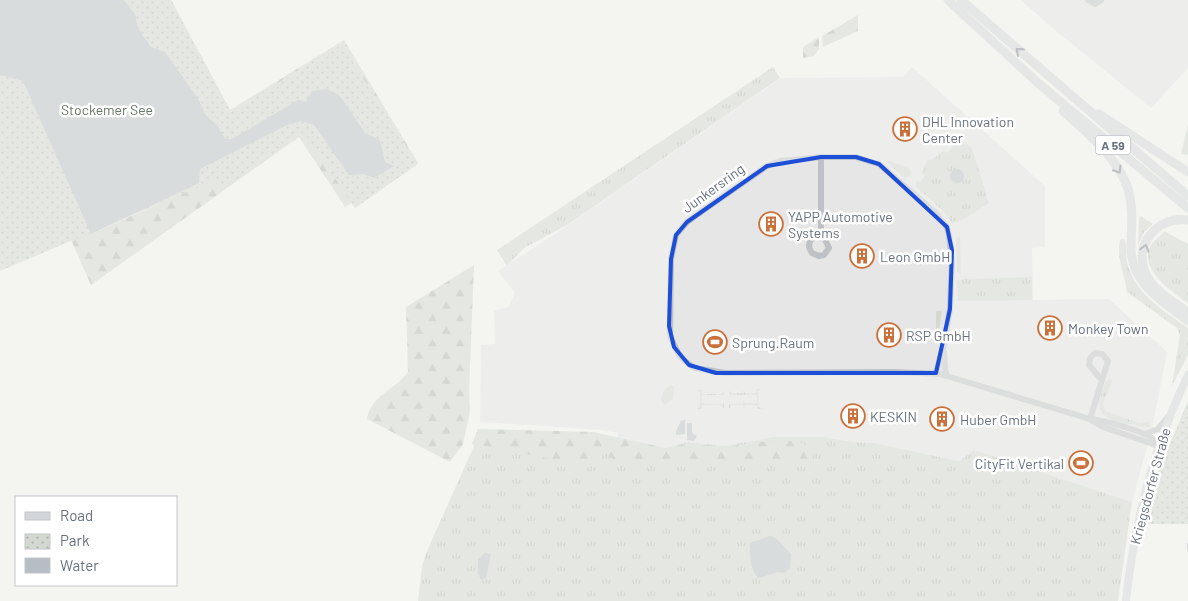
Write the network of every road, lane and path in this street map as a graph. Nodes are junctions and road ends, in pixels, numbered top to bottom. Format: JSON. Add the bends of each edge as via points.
{"nodes":[{"id":1,"x":948,"y":0,"type":"edge"},
{"id":2,"x":961,"y":0,"type":"edge"},
{"id":3,"x":1088,"y":0,"type":"edge"},
{"id":4,"x":1101,"y":0,"type":"edge"},
{"id":5,"x":1038,"y":83,"type":"junction"},
{"id":6,"x":1056,"y":83,"type":"junction"},
{"id":7,"x":820,"y":157,"type":"junction"},
{"id":8,"x":1188,"y":172,"type":"edge"},
{"id":9,"x":1188,"y":196,"type":"edge"},
{"id":10,"x":1188,"y":208,"type":"edge"},
{"id":11,"x":1188,"y":220,"type":"edge"},
{"id":12,"x":821,"y":231,"type":"dead end"},
{"id":13,"x":1188,"y":312,"type":"edge"},
{"id":14,"x":1188,"y":321,"type":"edge"},
{"id":15,"x":944,"y":345,"type":"junction"},
{"id":16,"x":936,"y":373,"type":"junction"},
{"id":17,"x":1188,"y":375,"type":"edge"},
{"id":18,"x":947,"y":376,"type":"junction"},
{"id":19,"x":1102,"y":379,"type":"dead end"},
{"id":20,"x":1169,"y":416,"type":"junction"},
{"id":21,"x":1090,"y":419,"type":"junction"},
{"id":22,"x":1143,"y":434,"type":"junction"},
{"id":23,"x":1159,"y":446,"type":"junction"},
{"id":24,"x":1126,"y":601,"type":"edge"}],
"edges":[{"from":1,"to":5,"type":"highway","number":"A 59"},
{"from":6,"to":2,"type":"highway","number":"A 59","one_way":true},
{"from":3,"to":4,"type":"street","via":[[1095,4]]},
{"from":5,"to":10,"type":"highway","number":"A 59"},
{"from":5,"to":14,"type":"highway","one_way":true,"via":[[1099,144],[1117,167],[1128,189],[1131,204],[1131,251],[1136,272],[1148,289]]},
{"from":6,"to":8,"type":"highway"},
{"from":6,"to":9,"type":"highway","number":"A 59"},
{"from":7,"to":12,"type":"street"},
{"from":7,"to":15,"type":"street","name":"Junkersring","via":[[856,157],[878,164],[944,222],[951,241],[952,262],[950,309]]},
{"from":7,"to":16,"type":"street","name":"Junkersring","via":[[780,161],[767,166],[686,222],[676,236],[671,259],[670,336],[674,346],[689,365],[716,373]]},
{"from":13,"to":11,"type":"highway","one_way":true,"via":[[1156,289],[1142,262],[1146,242],[1157,227],[1169,221]]},
{"from":15,"to":16,"type":"street","name":"Junkersring"},
{"from":15,"to":18,"type":"street","name":"Junkersring"},
{"from":16,"to":18,"type":"street","name":"Junkersring"},
{"from":17,"to":20,"type":"main road","name":"Kriegsdorfer Straße"},
{"from":18,"to":21,"type":"street","name":"Junkersring"},
{"from":19,"to":21,"type":"street"},
{"from":20,"to":22,"type":"street","via":[[1158,429]]},
{"from":20,"to":23,"type":"main road","name":"Kriegsdorfer Straße"},
{"from":21,"to":22,"type":"street","name":"Junkersring"},
{"from":21,"to":23,"type":"street","name":"Junkersring","via":[[1103,427]]},
{"from":22,"to":23,"type":"street","name":"Junkersring","via":[[1154,438]]},
{"from":23,"to":24,"type":"main road","name":"Kriegsdorfer Straße","via":[[1141,510]]}]}
